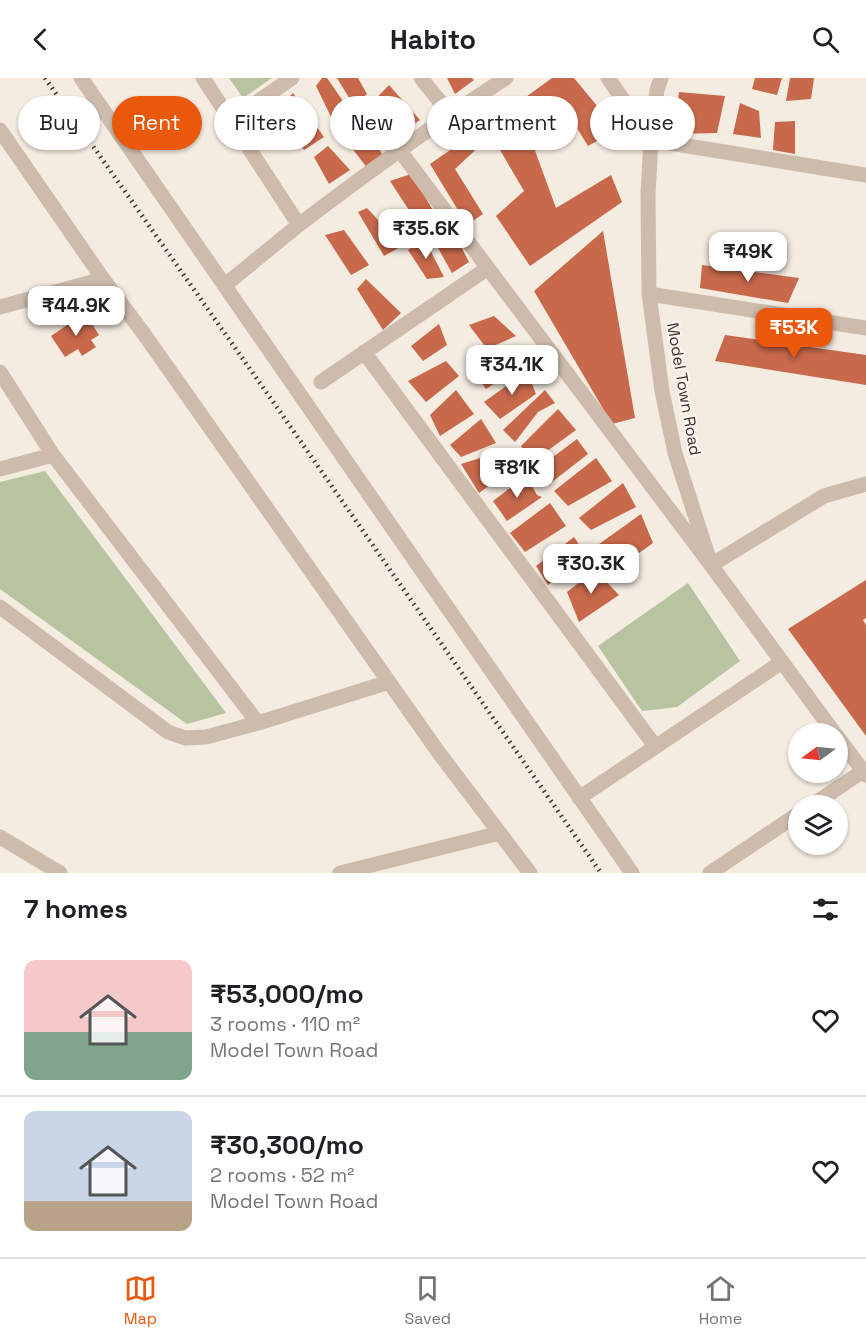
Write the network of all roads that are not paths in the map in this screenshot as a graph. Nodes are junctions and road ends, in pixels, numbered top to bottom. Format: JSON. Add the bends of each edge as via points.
{"nodes":[{"id":1,"x":81,"y":78,"type":"edge"},
{"id":2,"x":203,"y":78,"type":"edge"},
{"id":3,"x":292,"y":78,"type":"edge"},
{"id":4,"x":421,"y":78,"type":"edge"},
{"id":5,"x":506,"y":78,"type":"edge"},
{"id":6,"x":608,"y":78,"type":"edge"},
{"id":7,"x":661,"y":78,"type":"edge"},
{"id":8,"x":215,"y":96,"type":"edge"},
{"id":9,"x":266,"y":96,"type":"edge"},
{"id":10,"x":436,"y":96,"type":"edge"},
{"id":11,"x":478,"y":96,"type":"edge"},
{"id":12,"x":620,"y":96,"type":"edge"},
{"id":13,"x":656,"y":96,"type":"edge"},
{"id":14,"x":427,"y":131,"type":"edge"},
{"id":15,"x":2,"y":137,"type":"edge"},
{"id":16,"x":695,"y":147,"type":"edge"},
{"id":17,"x":250,"y":150,"type":"edge"},
{"id":18,"x":650,"y":150,"type":"edge"},
{"id":19,"x":400,"y":151,"type":"junction"},
{"id":20,"x":866,"y":175,"type":"edge"},
{"id":21,"x":299,"y":225,"type":"junction"},
{"id":22,"x":488,"y":268,"type":"junction"},
{"id":23,"x":103,"y":279,"type":"junction"},
{"id":24,"x":225,"y":285,"type":"junction"},
{"id":25,"x":649,"y":294,"type":"junction"},
{"id":26,"x":0,"y":307,"type":"edge"},
{"id":27,"x":866,"y":328,"type":"edge"},
{"id":28,"x":364,"y":352,"type":"junction"},
{"id":29,"x":0,"y":372,"type":"edge"},
{"id":30,"x":321,"y":382,"type":"dead end"},
{"id":31,"x":53,"y":455,"type":"junction"},
{"id":32,"x":0,"y":469,"type":"edge"},
{"id":33,"x":866,"y":484,"type":"edge"},
{"id":34,"x":711,"y":566,"type":"junction"},
{"id":35,"x":0,"y":607,"type":"edge"},
{"id":36,"x":782,"y":662,"type":"junction"},
{"id":37,"x":389,"y":682,"type":"junction"},
{"id":38,"x":258,"y":723,"type":"junction"},
{"id":39,"x":827,"y":723,"type":"edge"},
{"id":40,"x":656,"y":746,"type":"junction"},
{"id":41,"x":848,"y":751,"type":"edge"},
{"id":42,"x":864,"y":773,"type":"edge"},
{"id":43,"x":829,"y":795,"type":"edge"},
{"id":44,"x":579,"y":798,"type":"junction"},
{"id":45,"x":788,"y":822,"type":"edge"},
{"id":46,"x":500,"y":833,"type":"junction"},
{"id":47,"x":3,"y":841,"type":"edge"},
{"id":48,"x":727,"y":868,"type":"edge"},
{"id":49,"x":60,"y":873,"type":"edge"},
{"id":50,"x":340,"y":873,"type":"edge"},
{"id":51,"x":530,"y":873,"type":"edge"},
{"id":52,"x":632,"y":873,"type":"edge"},
{"id":53,"x":710,"y":873,"type":"edge"}],
"edges":[{"from":1,"to":24,"type":"street"},
{"from":2,"to":8,"type":"street"},
{"from":3,"to":9,"type":"street"},
{"from":4,"to":10,"type":"street"},
{"from":5,"to":11,"type":"street"},
{"from":6,"to":12,"type":"street"},
{"from":7,"to":13,"type":"street","name":"Model Town Road"},
{"from":14,"to":19,"type":"street"},
{"from":15,"to":23,"type":"street"},
{"from":16,"to":20,"type":"street"},
{"from":17,"to":21,"type":"street"},
{"from":18,"to":25,"type":"street","name":"Model Town Road"},
{"from":19,"to":21,"type":"street"},
{"from":19,"to":22,"type":"street"},
{"from":21,"to":24,"type":"street"},
{"from":22,"to":28,"type":"street"},
{"from":22,"to":34,"type":"street"},
{"from":23,"to":26,"type":"street"},
{"from":23,"to":37,"type":"street"},
{"from":24,"to":44,"type":"street"},
{"from":25,"to":27,"type":"street"},
{"from":25,"to":34,"type":"street","name":"Model Town Road","via":[[675,453]]},
{"from":28,"to":30,"type":"street"},
{"from":28,"to":40,"type":"street"},
{"from":29,"to":31,"type":"street"},
{"from":31,"to":32,"type":"street"},
{"from":31,"to":38,"type":"street"},
{"from":33,"to":34,"type":"street","via":[[824,496]]},
{"from":34,"to":36,"type":"street","name":"Model Town Road"},
{"from":35,"to":38,"type":"street","via":[[168,732],[185,738],[206,737]]},
{"from":36,"to":39,"type":"street","name":"Model Town Road"},
{"from":36,"to":40,"type":"street"},
{"from":37,"to":38,"type":"street"},
{"from":37,"to":46,"type":"street"},
{"from":40,"to":44,"type":"street"},
{"from":41,"to":42,"type":"street","name":"Model Town Road"},
{"from":42,"to":43,"type":"street"},
{"from":44,"to":52,"type":"street"},
{"from":45,"to":48,"type":"street"},
{"from":46,"to":50,"type":"street"},
{"from":46,"to":51,"type":"street"},
{"from":47,"to":49,"type":"street"},
{"from":48,"to":53,"type":"street"}]}
